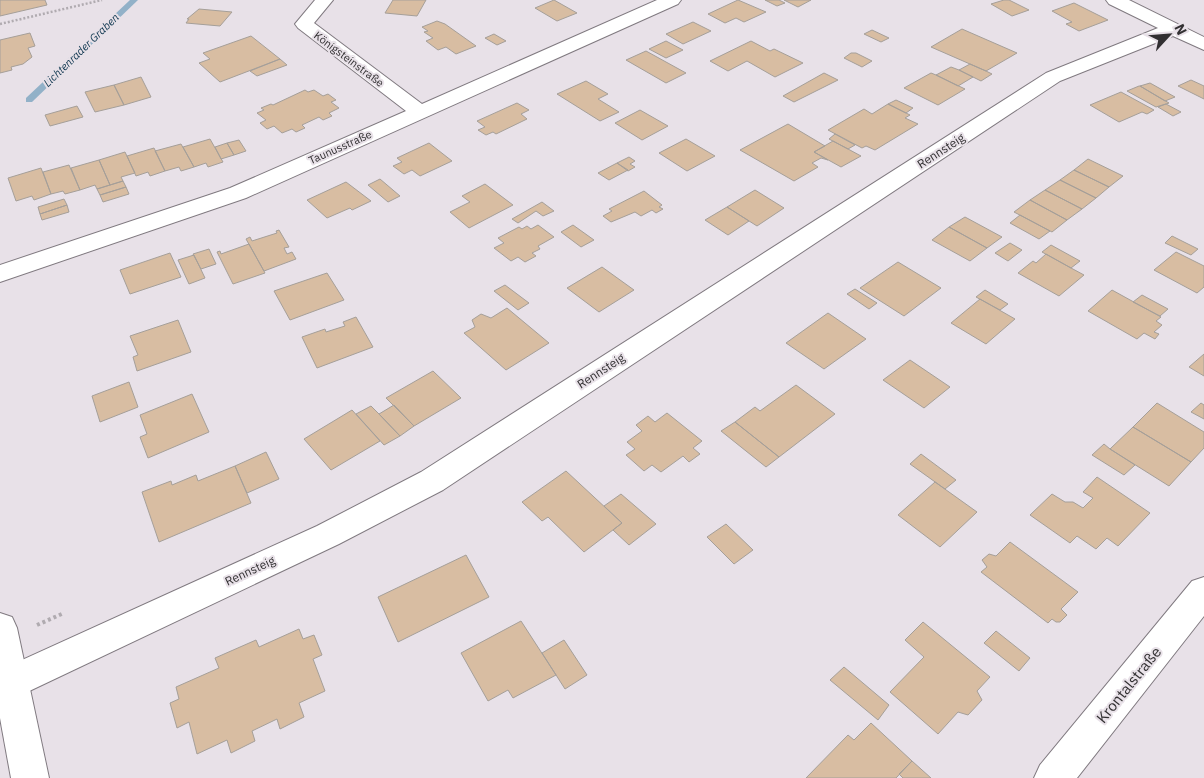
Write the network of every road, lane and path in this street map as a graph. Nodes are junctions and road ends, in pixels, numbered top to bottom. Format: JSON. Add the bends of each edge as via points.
{"nodes":[{"id":1,"x":102,"y":0,"type":"edge"},
{"id":2,"x":324,"y":0,"type":"edge"},
{"id":3,"x":672,"y":0,"type":"edge"},
{"id":4,"x":1116,"y":0,"type":"edge"},
{"id":5,"x":0,"y":24,"type":"edge"},
{"id":6,"x":1173,"y":28,"type":"junction"},
{"id":7,"x":1204,"y":44,"type":"edge"},
{"id":8,"x":419,"y":111,"type":"junction"},
{"id":9,"x":0,"y":274,"type":"edge"},
{"id":10,"x":1204,"y":591,"type":"edge"},
{"id":11,"x":0,"y":628,"type":"edge"},
{"id":12,"x":11,"y":682,"type":"junction"},
{"id":13,"x":30,"y":778,"type":"edge"},
{"id":14,"x":1053,"y":778,"type":"edge"}],
"edges":[{"from":1,"to":5,"type":"path"},
{"from":2,"to":8,"type":"street","name":"Königsteinstraße","via":[[304,24]]},
{"from":3,"to":8,"type":"street","name":"Taunusstraße"},
{"from":4,"to":6,"type":"street"},
{"from":6,"to":7,"type":"street"},
{"from":6,"to":12,"type":"street","name":"Rennsteig","via":[[1053,77],[432,481],[328,535]]},
{"from":8,"to":9,"type":"street","name":"Taunusstraße","via":[[238,193]]},
{"from":10,"to":14,"type":"street","name":"Krontalstraße"},
{"from":11,"to":12,"type":"street"},
{"from":12,"to":13,"type":"street"}]}
